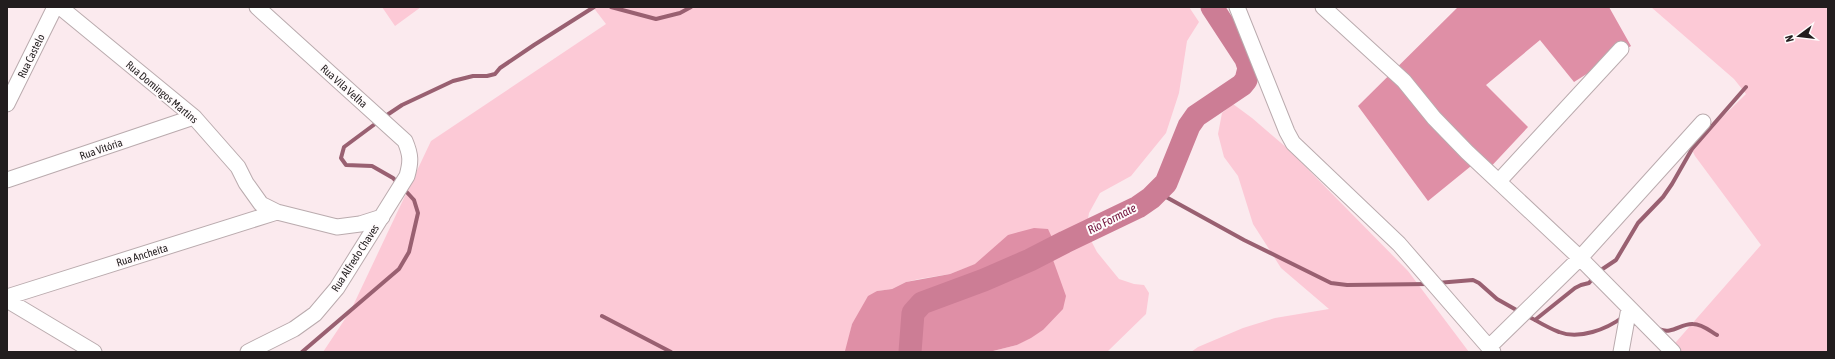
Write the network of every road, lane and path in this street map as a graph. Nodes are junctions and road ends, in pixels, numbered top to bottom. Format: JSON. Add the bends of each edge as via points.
{"nodes":[{"id":1,"x":55,"y":7,"type":"edge"},
{"id":2,"x":60,"y":7,"type":"edge"},
{"id":3,"x":257,"y":7,"type":"edge"},
{"id":4,"x":1237,"y":7,"type":"edge"},
{"id":5,"x":1330,"y":10,"type":"edge"},
{"id":6,"x":1621,"y":49,"type":"dead end"},
{"id":7,"x":7,"y":104,"type":"edge"},
{"id":8,"x":194,"y":117,"type":"junction"},
{"id":9,"x":1703,"y":122,"type":"dead end"},
{"id":10,"x":407,"y":176,"type":"joint"},
{"id":11,"x":7,"y":180,"type":"edge"},
{"id":12,"x":1499,"y":180,"type":"junction"},
{"id":13,"x":277,"y":212,"type":"junction"},
{"id":14,"x":382,"y":217,"type":"junction"},
{"id":15,"x":1580,"y":258,"type":"junction"},
{"id":16,"x":7,"y":298,"type":"edge"},
{"id":17,"x":1629,"y":308,"type":"junction"},
{"id":18,"x":1491,"y":350,"type":"edge"},
{"id":19,"x":94,"y":352,"type":"edge"},
{"id":20,"x":248,"y":352,"type":"edge"},
{"id":21,"x":1621,"y":352,"type":"edge"},
{"id":22,"x":1673,"y":352,"type":"edge"}],
"edges":[{"from":1,"to":7,"type":"street","name":"Rua Castelo"},
{"from":2,"to":8,"type":"street","name":"Rua Domingos Martins"},
{"from":3,"to":10,"type":"street","name":"Rua Vila Velha","via":[[405,141],[411,154]]},
{"from":4,"to":18,"type":"street","via":[[1293,143],[1399,244]]},
{"from":5,"to":12,"type":"street","via":[[1404,81],[1434,118],[1467,152]]},
{"from":6,"to":12,"type":"street"},
{"from":8,"to":11,"type":"street","name":"Rua Vitória"},
{"from":8,"to":13,"type":"street","name":"Rua Domingos Martins","via":[[238,167],[255,198]]},
{"from":9,"to":15,"type":"street"},
{"from":10,"to":14,"type":"street","name":"Rua Alfredo Chaves"},
{"from":12,"to":15,"type":"street"},
{"from":13,"to":14,"type":"street","name":"Rua Domingos Martins","via":[[337,227],[360,224]]},
{"from":13,"to":16,"type":"street","name":"Rua Ancheita"},
{"from":14,"to":20,"type":"street","name":"Rua Alfredo Chaves","via":[[337,288],[314,314],[294,329]]},
{"from":15,"to":17,"type":"street"},
{"from":15,"to":18,"type":"street"},
{"from":16,"to":19,"type":"street"},
{"from":17,"to":21,"type":"street"},
{"from":17,"to":22,"type":"street"}]}
